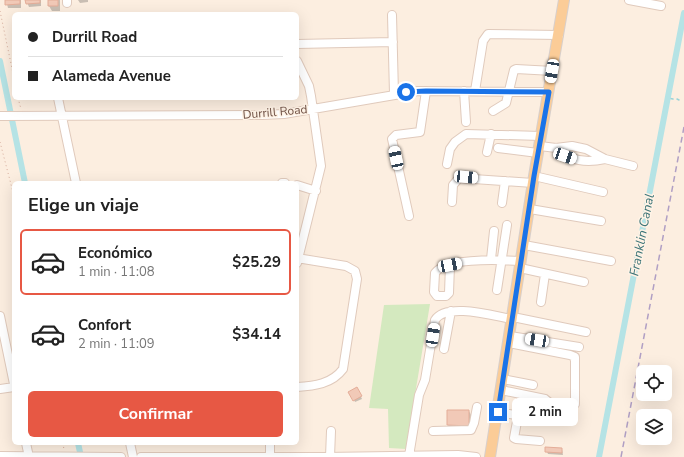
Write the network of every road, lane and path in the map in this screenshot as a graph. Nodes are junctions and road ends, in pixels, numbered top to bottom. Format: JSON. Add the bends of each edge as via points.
{"nodes":[{"id":1,"x":564,"y":0,"type":"edge"},
{"id":2,"x":629,"y":0,"type":"edge"},
{"id":3,"x":661,"y":6,"type":"dead end"},
{"id":4,"x":0,"y":11,"type":"edge"},
{"id":5,"x":392,"y":15,"type":"dead end"},
{"id":6,"x":558,"y":35,"type":"junction"},
{"id":7,"x":393,"y":42,"type":"junction"},
{"id":8,"x":299,"y":44,"type":"edge"},
{"id":9,"x":299,"y":66,"type":"edge"},
{"id":10,"x":12,"y":68,"type":"edge"},
{"id":11,"x":552,"y":71,"type":"junction"},
{"id":12,"x":426,"y":91,"type":"junction"},
{"id":13,"x":464,"y":91,"type":"junction"},
{"id":14,"x":475,"y":91,"type":"junction"},
{"id":15,"x":508,"y":91,"type":"junction"},
{"id":16,"x":549,"y":92,"type":"junction"},
{"id":17,"x":394,"y":94,"type":"junction"},
{"id":18,"x":18,"y":100,"type":"edge"},
{"id":19,"x":58,"y":100,"type":"edge"},
{"id":20,"x":313,"y":109,"type":"junction"},
{"id":21,"x":493,"y":111,"type":"dead end"},
{"id":22,"x":2,"y":116,"type":"edge"},
{"id":23,"x":20,"y":116,"type":"junction"},
{"id":24,"x":62,"y":116,"type":"junction"},
{"id":25,"x":466,"y":122,"type":"dead end"},
{"id":26,"x":491,"y":134,"type":"junction"},
{"id":27,"x":0,"y":142,"type":"edge"},
{"id":28,"x":540,"y":145,"type":"junction"},
{"id":29,"x":498,"y":148,"type":"dead end"},
{"id":30,"x":556,"y":148,"type":"junction"},
{"id":31,"x":487,"y":152,"type":"dead end"},
{"id":32,"x":605,"y":159,"type":"junction"},
{"id":33,"x":447,"y":164,"type":"dead end"},
{"id":34,"x":633,"y":166,"type":"dead end"},
{"id":35,"x":534,"y":179,"type":"junction"},
{"id":36,"x":76,"y":181,"type":"edge"},
{"id":37,"x":505,"y":181,"type":"junction"},
{"id":38,"x":299,"y":186,"type":"edge"},
{"id":39,"x":12,"y":188,"type":"edge"},
{"id":40,"x":316,"y":191,"type":"junction"},
{"id":41,"x":603,"y":192,"type":"dead end"},
{"id":42,"x":452,"y":202,"type":"dead end"},
{"id":43,"x":502,"y":203,"type":"dead end"},
{"id":44,"x":530,"y":209,"type":"junction"},
{"id":45,"x":408,"y":216,"type":"dead end"},
{"id":46,"x":601,"y":220,"type":"dead end"},
{"id":47,"x":507,"y":225,"type":"dead end"},
{"id":48,"x":494,"y":231,"type":"dead end"},
{"id":49,"x":524,"y":245,"type":"junction"},
{"id":50,"x":299,"y":253,"type":"edge"},
{"id":51,"x":491,"y":259,"type":"junction"},
{"id":52,"x":299,"y":260,"type":"edge"},
{"id":53,"x":502,"y":260,"type":"junction"},
{"id":54,"x":610,"y":261,"type":"dead end"},
{"id":55,"x":520,"y":264,"type":"junction"},
{"id":56,"x":450,"y":265,"type":"dead end"},
{"id":57,"x":545,"y":274,"type":"junction"},
{"id":58,"x":584,"y":282,"type":"dead end"},
{"id":59,"x":498,"y":290,"type":"dead end"},
{"id":60,"x":541,"y":302,"type":"dead end"},
{"id":61,"x":451,"y":311,"type":"junction"},
{"id":62,"x":0,"y":318,"type":"edge"},
{"id":63,"x":512,"y":318,"type":"junction"},
{"id":64,"x":586,"y":332,"type":"dead end"},
{"id":65,"x":509,"y":340,"type":"junction"},
{"id":66,"x":579,"y":347,"type":"dead end"},
{"id":67,"x":444,"y":349,"type":"dead end"},
{"id":68,"x":12,"y":375,"type":"edge"},
{"id":69,"x":503,"y":378,"type":"junction"},
{"id":70,"x":533,"y":384,"type":"dead end"},
{"id":71,"x":12,"y":387,"type":"edge"},
{"id":72,"x":299,"y":387,"type":"edge"},
{"id":73,"x":0,"y":389,"type":"edge"},
{"id":74,"x":501,"y":390,"type":"junction"},
{"id":75,"x":575,"y":404,"type":"dead end"},
{"id":76,"x":477,"y":407,"type":"dead end"},
{"id":77,"x":498,"y":412,"type":"junction"},
{"id":78,"x":518,"y":416,"type":"junction"},
{"id":79,"x":331,"y":431,"type":"dead end"},
{"id":80,"x":432,"y":431,"type":"dead end"},
{"id":81,"x":540,"y":441,"type":"dead end"},
{"id":82,"x":26,"y":445,"type":"edge"},
{"id":83,"x":130,"y":445,"type":"edge"},
{"id":84,"x":270,"y":445,"type":"edge"},
{"id":85,"x":0,"y":456,"type":"edge"},
{"id":86,"x":29,"y":456,"type":"edge"},
{"id":87,"x":270,"y":456,"type":"edge"},
{"id":88,"x":409,"y":456,"type":"edge"},
{"id":89,"x":438,"y":456,"type":"edge"},
{"id":90,"x":458,"y":456,"type":"edge"},
{"id":91,"x":73,"y":457,"type":"edge"},
{"id":92,"x":88,"y":457,"type":"edge"},
{"id":93,"x":121,"y":457,"type":"edge"},
{"id":94,"x":133,"y":457,"type":"edge"},
{"id":95,"x":141,"y":457,"type":"edge"},
{"id":96,"x":324,"y":457,"type":"edge"},
{"id":97,"x":330,"y":457,"type":"edge"},
{"id":98,"x":387,"y":457,"type":"edge"},
{"id":99,"x":476,"y":457,"type":"edge"},
{"id":100,"x":490,"y":457,"type":"edge"}],
"edges":[{"from":1,"to":6,"type":"main road"},
{"from":2,"to":3,"type":"street"},
{"from":4,"to":10,"type":"path"},
{"from":5,"to":7,"type":"street"},
{"from":6,"to":11,"type":"main road"},
{"from":6,"to":14,"type":"street","via":[[488,34],[483,41]]},
{"from":7,"to":8,"type":"street"},
{"from":7,"to":17,"type":"street"},
{"from":9,"to":20,"type":"street","via":[[309,86]]},
{"from":11,"to":15,"type":"street","via":[[516,69],[512,72]]},
{"from":11,"to":16,"type":"main road"},
{"from":12,"to":13,"type":"street","name":"Durrill Road"},
{"from":12,"to":17,"type":"street","name":"Durrill Road"},
{"from":12,"to":45,"type":"street","via":[[422,126],[418,133],[396,135],[392,139]]},
{"from":13,"to":14,"type":"street","name":"Durrill Road"},
{"from":13,"to":25,"type":"street"},
{"from":14,"to":15,"type":"street","name":"Durrill Road"},
{"from":15,"to":16,"type":"street","name":"Durrill Road"},
{"from":15,"to":21,"type":"street","via":[[505,105]]},
{"from":16,"to":28,"type":"main road"},
{"from":17,"to":20,"type":"street","name":"Durrill Road"},
{"from":18,"to":23,"type":"path"},
{"from":19,"to":24,"type":"street"},
{"from":20,"to":24,"type":"street","name":"Durrill Road","via":[[262,115]]},
{"from":20,"to":40,"type":"street","via":[[321,160]]},
{"from":22,"to":23,"type":"street","name":"Durrill Road"},
{"from":23,"to":24,"type":"street","name":"Durrill Road"},
{"from":24,"to":36,"type":"street"},
{"from":26,"to":28,"type":"street"},
{"from":26,"to":31,"type":"street"},
{"from":26,"to":33,"type":"street","via":[[470,133],[461,137],[450,149]]},
{"from":27,"to":39,"type":"path"},
{"from":28,"to":29,"type":"street"},
{"from":28,"to":30,"type":"street"},
{"from":28,"to":35,"type":"main road"},
{"from":30,"to":32,"type":"street","via":[[586,148]]},
{"from":30,"to":32,"type":"street","via":[[575,160],[590,162]]},
{"from":32,"to":34,"type":"street"},
{"from":35,"to":37,"type":"street"},
{"from":35,"to":41,"type":"street"},
{"from":35,"to":44,"type":"main road"},
{"from":37,"to":42,"type":"street","via":[[459,178],[453,185]]},
{"from":37,"to":43,"type":"street"},
{"from":38,"to":40,"type":"street"},
{"from":40,"to":50,"type":"street"},
{"from":44,"to":46,"type":"street"},
{"from":44,"to":49,"type":"main road"},
{"from":47,"to":53,"type":"street"},
{"from":48,"to":51,"type":"street"},
{"from":49,"to":54,"type":"street"},
{"from":49,"to":55,"type":"main road"},
{"from":51,"to":53,"type":"street"},
{"from":51,"to":56,"type":"street"},
{"from":52,"to":72,"type":"street","via":[[346,266],[355,271],[357,279],[343,369],[334,378],[320,384]]},
{"from":53,"to":55,"type":"street"},
{"from":53,"to":59,"type":"street"},
{"from":55,"to":57,"type":"street"},
{"from":55,"to":63,"type":"main road"},
{"from":57,"to":58,"type":"street"},
{"from":57,"to":60,"type":"street"},
{"from":61,"to":63,"type":"street"},
{"from":61,"to":67,"type":"street"},
{"from":61,"to":88,"type":"street","via":[[441,313],[435,320]]},
{"from":62,"to":68,"type":"street"},
{"from":63,"to":64,"type":"street"},
{"from":63,"to":65,"type":"main road"},
{"from":65,"to":66,"type":"street"},
{"from":65,"to":69,"type":"main road"},
{"from":65,"to":75,"type":"street","via":[[573,355],[576,360]]},
{"from":69,"to":70,"type":"street"},
{"from":69,"to":74,"type":"main road"},
{"from":71,"to":73,"type":"street"},
{"from":74,"to":77,"type":"main road"},
{"from":74,"to":78,"type":"street","via":[[545,398],[552,408],[552,414],[548,419]]},
{"from":76,"to":80,"type":"street","via":[[470,430]]},
{"from":77,"to":78,"type":"street"},
{"from":77,"to":100,"type":"main road"},
{"from":78,"to":81,"type":"street","via":[[514,438]]},
{"from":79,"to":97,"type":"street"},
{"from":82,"to":86,"type":"street"},
{"from":83,"to":94,"type":"street"},
{"from":84,"to":87,"type":"street"},
{"from":85,"to":86,"type":"street"},
{"from":86,"to":91,"type":"street"},
{"from":87,"to":95,"type":"street"},
{"from":87,"to":96,"type":"street"},
{"from":88,"to":89,"type":"street"},
{"from":88,"to":98,"type":"street"},
{"from":89,"to":90,"type":"street"},
{"from":90,"to":99,"type":"street"},
{"from":91,"to":92,"type":"street"},
{"from":92,"to":93,"type":"street"},
{"from":96,"to":97,"type":"street"},
{"from":97,"to":98,"type":"street"}]}
